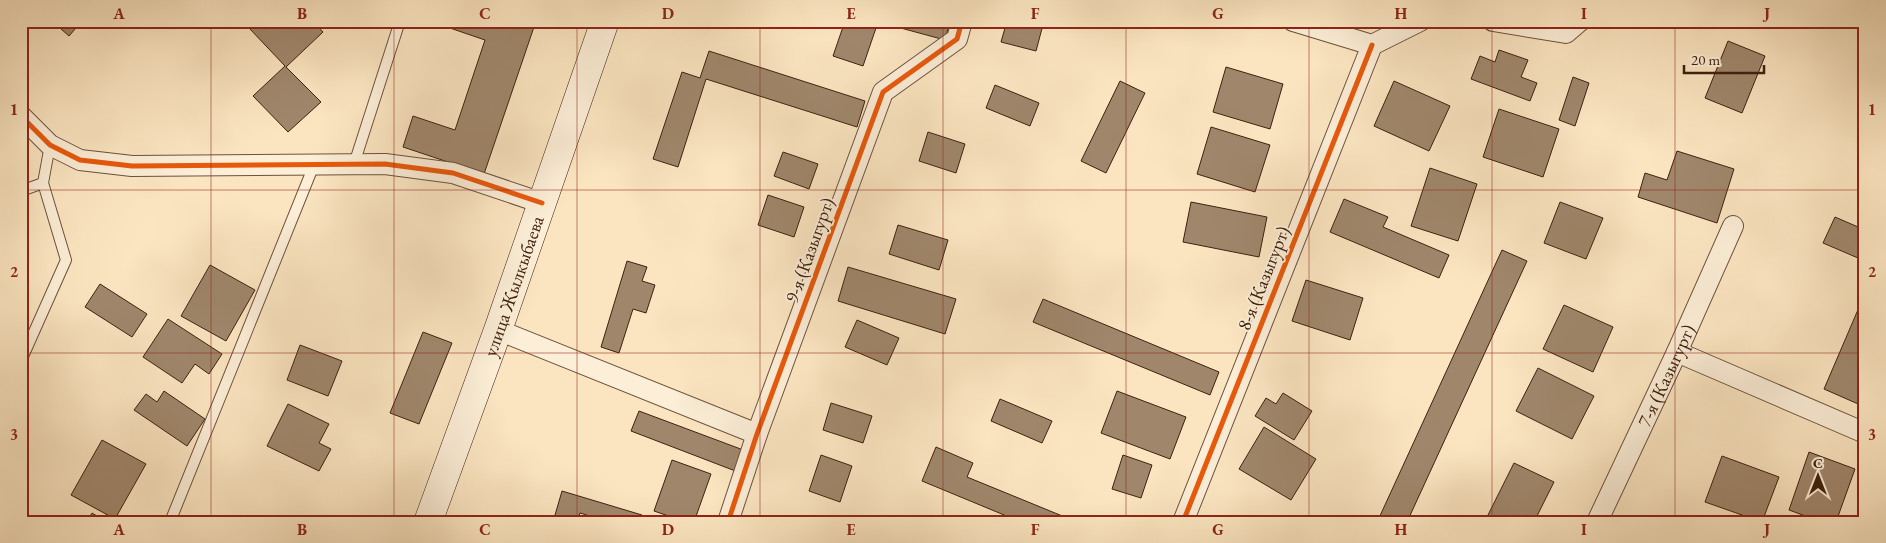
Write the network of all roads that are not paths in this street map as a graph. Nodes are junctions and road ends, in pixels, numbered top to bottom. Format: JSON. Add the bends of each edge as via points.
{"nodes":[{"id":1,"x":400,"y":21,"type":"edge"},
{"id":2,"x":605,"y":21,"type":"edge"},
{"id":3,"x":962,"y":21,"type":"edge"},
{"id":4,"x":1293,"y":21,"type":"edge"},
{"id":5,"x":1420,"y":21,"type":"edge"},
{"id":6,"x":1493,"y":21,"type":"edge"},
{"id":7,"x":1580,"y":21,"type":"edge"},
{"id":8,"x":1372,"y":45,"type":"junction"},
{"id":9,"x":21,"y":116,"type":"edge"},
{"id":10,"x":50,"y":145,"type":"junction"},
{"id":11,"x":354,"y":164,"type":"junction"},
{"id":12,"x":314,"y":165,"type":"junction"},
{"id":13,"x":43,"y":183,"type":"junction"},
{"id":14,"x":21,"y":191,"type":"edge"},
{"id":15,"x":542,"y":203,"type":"junction"},
{"id":16,"x":1733,"y":226,"type":"dead end"},
{"id":17,"x":498,"y":330,"type":"junction"},
{"id":18,"x":1677,"y":352,"type":"junction"},
{"id":19,"x":21,"y":361,"type":"edge"},
{"id":20,"x":1865,"y":433,"type":"edge"},
{"id":21,"x":757,"y":434,"type":"junction"},
{"id":22,"x":170,"y":522,"type":"edge"},
{"id":23,"x":428,"y":522,"type":"edge"},
{"id":24,"x":728,"y":522,"type":"edge"},
{"id":25,"x":1183,"y":522,"type":"edge"},
{"id":26,"x":1597,"y":522,"type":"edge"}],
"edges":[{"from":1,"to":11,"type":"lane"},
{"from":2,"to":15,"type":"main road","name":"улица Жылкыбаева"},
{"from":3,"to":21,"type":"street","name":"9-я (Казыгурт)","via":[[957,39],[883,92]]},
{"from":4,"to":8,"type":"street"},
{"from":5,"to":8,"type":"street"},
{"from":6,"to":7,"type":"street","via":[[1566,33]]},
{"from":8,"to":25,"type":"street","name":"8-я (Казыгурт)"},
{"from":9,"to":10,"type":"street"},
{"from":10,"to":12,"type":"street","via":[[80,160],[132,166]]},
{"from":10,"to":13,"type":"lane"},
{"from":11,"to":12,"type":"street"},
{"from":11,"to":15,"type":"street","via":[[385,164],[453,173]]},
{"from":12,"to":22,"type":"lane"},
{"from":13,"to":14,"type":"lane"},
{"from":13,"to":19,"type":"lane","via":[[66,260]]},
{"from":15,"to":17,"type":"main road","name":"улица Жылкыбаева"},
{"from":16,"to":18,"type":"street","name":"7-я (Казыгурт)"},
{"from":17,"to":21,"type":"street"},
{"from":17,"to":23,"type":"main road","name":"улица Жылкыбаева"},
{"from":18,"to":20,"type":"street"},
{"from":18,"to":26,"type":"street","name":"7-я (Казыгурт)"},
{"from":21,"to":24,"type":"street","name":"9-я (Казыгурт)"}]}
